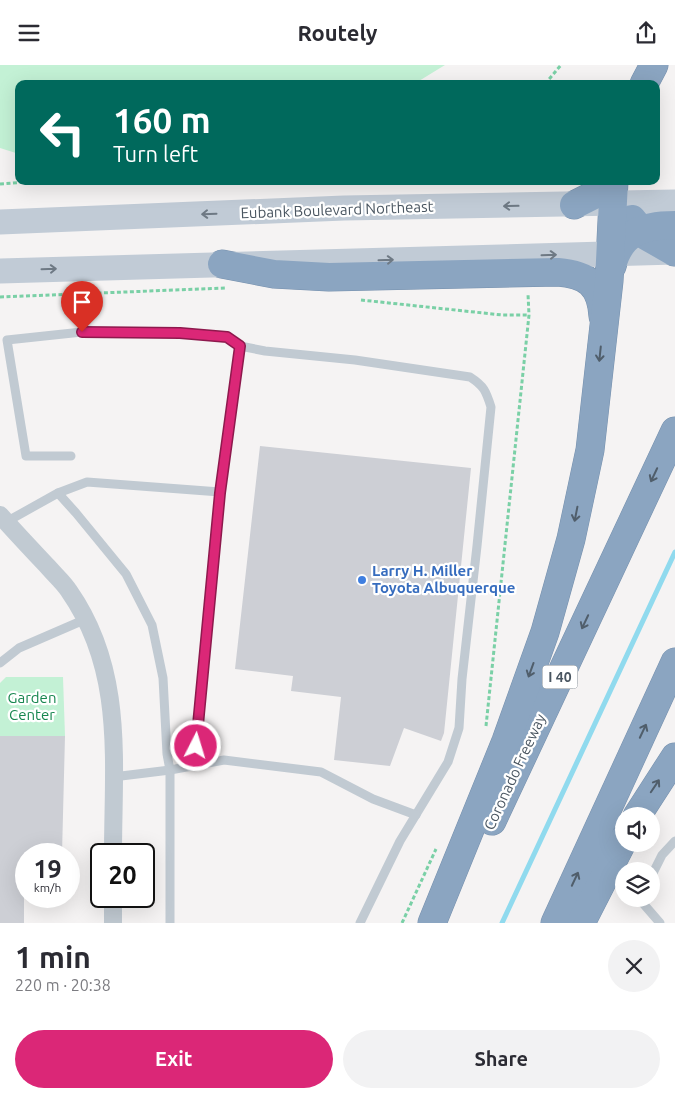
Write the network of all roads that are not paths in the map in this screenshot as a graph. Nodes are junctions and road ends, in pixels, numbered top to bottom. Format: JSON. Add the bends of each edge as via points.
{"nodes":[{"id":1,"x":654,"y":65,"type":"edge"},
{"id":2,"x":646,"y":80,"type":"edge"},
{"id":3,"x":610,"y":191,"type":"edge"},
{"id":4,"x":675,"y":203,"type":"edge"},
{"id":5,"x":0,"y":222,"type":"edge"},
{"id":6,"x":675,"y":225,"type":"edge"},
{"id":7,"x":640,"y":230,"type":"junction"},
{"id":8,"x":674,"y":252,"type":"edge"},
{"id":9,"x":613,"y":253,"type":"junction"},
{"id":10,"x":0,"y":271,"type":"edge"},
{"id":11,"x":225,"y":276,"type":"junction"},
{"id":12,"x":603,"y":323,"type":"junction"},
{"id":13,"x":240,"y":346,"type":"junction"},
{"id":14,"x":675,"y":431,"type":"edge"},
{"id":15,"x":71,"y":456,"type":"dead end"},
{"id":16,"x":58,"y":493,"type":"junction"},
{"id":17,"x":220,"y":493,"type":"junction"},
{"id":18,"x":3,"y":519,"type":"edge"},
{"id":19,"x":86,"y":619,"type":"junction"},
{"id":20,"x":675,"y":662,"type":"edge"},
{"id":21,"x":0,"y":663,"type":"edge"},
{"id":22,"x":675,"y":757,"type":"edge"},
{"id":23,"x":194,"y":765,"type":"junction"},
{"id":24,"x":170,"y":770,"type":"junction"},
{"id":25,"x":113,"y":777,"type":"junction"},
{"id":26,"x":642,"y":807,"type":"edge"},
{"id":27,"x":416,"y":815,"type":"junction"},
{"id":28,"x":675,"y":841,"type":"edge"},
{"id":29,"x":113,"y":843,"type":"edge"},
{"id":30,"x":617,"y":852,"type":"edge"},
{"id":31,"x":658,"y":862,"type":"edge"},
{"id":32,"x":645,"y":907,"type":"edge"},
{"id":33,"x":113,"y":908,"type":"edge"},
{"id":34,"x":113,"y":923,"type":"edge"},
{"id":35,"x":170,"y":923,"type":"edge"},
{"id":36,"x":360,"y":923,"type":"edge"},
{"id":37,"x":432,"y":923,"type":"edge"},
{"id":38,"x":444,"y":923,"type":"edge"},
{"id":39,"x":555,"y":923,"type":"edge"},
{"id":40,"x":581,"y":923,"type":"edge"},
{"id":41,"x":660,"y":923,"type":"edge"}],
"edges":[{"from":1,"to":2,"type":"highway"},
{"from":3,"to":4,"type":"main road","name":"Eubank Boulevard Northeast"},
{"from":3,"to":5,"type":"main road","name":"Eubank Boulevard Northeast","one_way":true,"via":[[344,208]]},
{"from":3,"to":7,"type":"highway"},
{"from":3,"to":9,"type":"highway"},
{"from":6,"to":7,"type":"highway"},
{"from":7,"to":8,"type":"highway"},
{"from":7,"to":9,"type":"highway"},
{"from":8,"to":9,"type":"main road"},
{"from":11,"to":9,"type":"main road","one_way":true},
{"from":9,"to":12,"type":"highway"},
{"from":10,"to":11,"type":"main road","one_way":true},
{"from":11,"to":12,"type":"highway","via":[[558,272],[589,280],[601,302]]},
{"from":12,"to":37,"type":"highway","one_way":true,"via":[[590,450],[571,539],[545,632],[506,741]]},
{"from":13,"to":15,"type":"lane","via":[[227,337],[180,333],[82,332],[7,340],[26,456]]},
{"from":13,"to":17,"type":"lane"},
{"from":13,"to":27,"type":"lane","via":[[470,377],[486,393],[490,407],[459,728],[448,762]]},
{"from":14,"to":38,"type":"highway","name":"Coronado Freeway","number":"I 40","one_way":true},
{"from":16,"to":17,"type":"lane","via":[[87,482]]},
{"from":16,"to":18,"type":"lane"},
{"from":16,"to":24,"type":"lane","via":[[126,574],[152,625],[163,677]]},
{"from":17,"to":23,"type":"lane"},
{"from":18,"to":19,"type":"street","via":[[68,589]]},
{"from":19,"to":21,"type":"lane","via":[[19,648]]},
{"from":19,"to":25,"type":"street","via":[[107,676],[113,723]]},
{"from":39,"to":20,"type":"highway","one_way":true},
{"from":26,"to":22,"type":"highway","one_way":true},
{"from":23,"to":24,"type":"lane"},
{"from":23,"to":27,"type":"lane","via":[[224,760],[321,772],[373,799]]},
{"from":24,"to":25,"type":"lane"},
{"from":24,"to":35,"type":"lane"},
{"from":25,"to":29,"type":"street"},
{"from":27,"to":36,"type":"lane"},
{"from":28,"to":31,"type":"lane"},
{"from":30,"to":40,"type":"highway"},
{"from":32,"to":41,"type":"lane"},
{"from":33,"to":34,"type":"street"}]}
